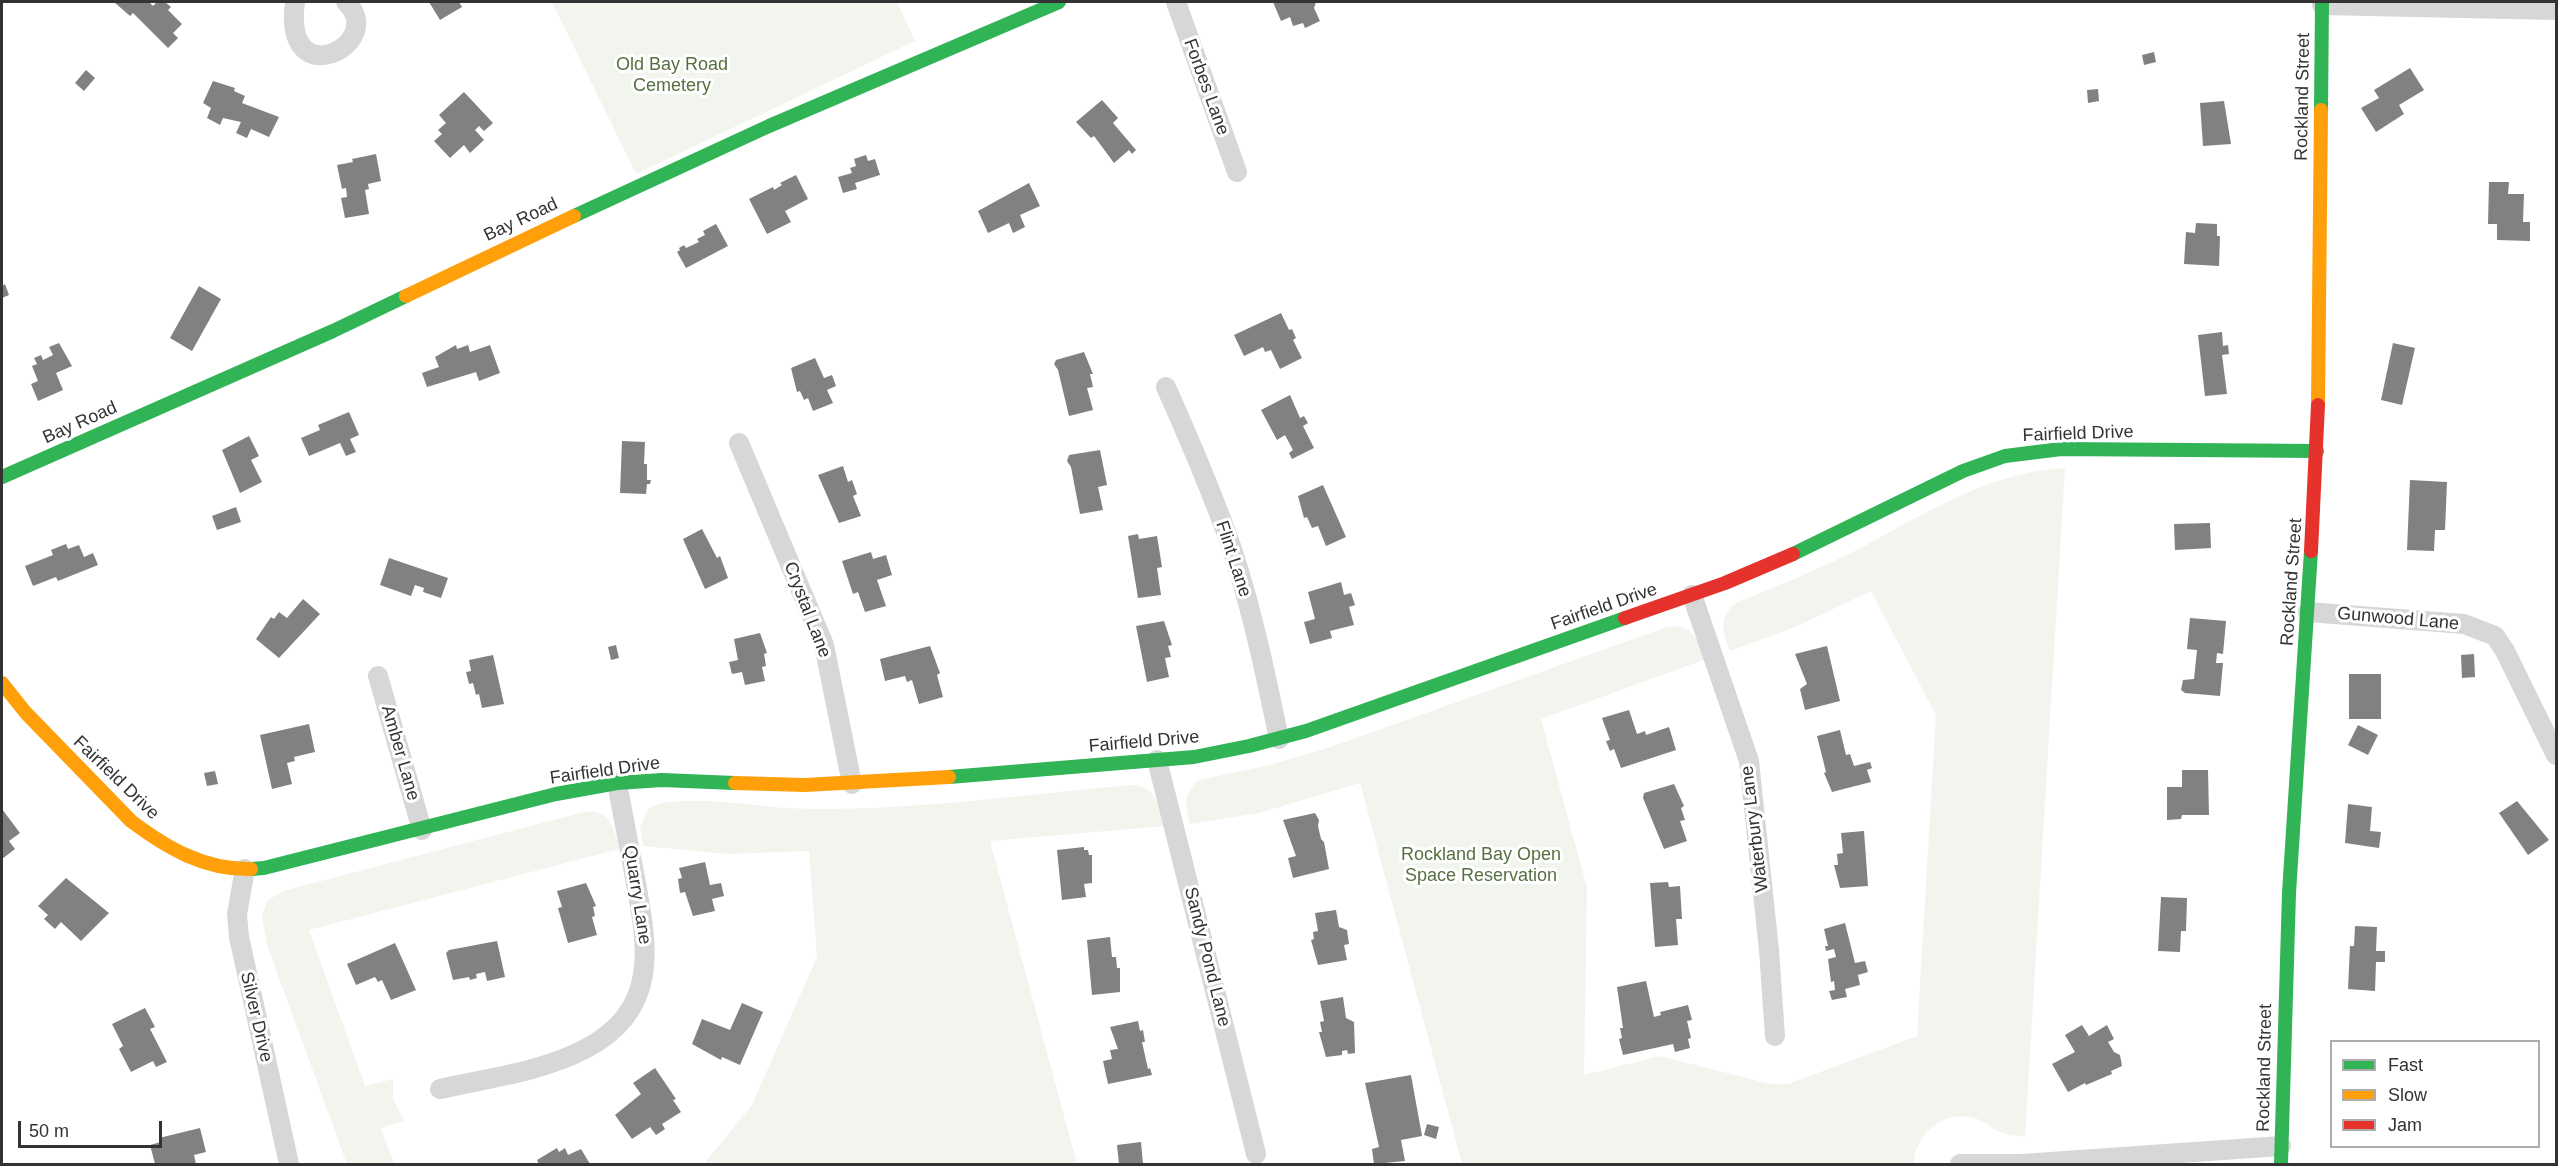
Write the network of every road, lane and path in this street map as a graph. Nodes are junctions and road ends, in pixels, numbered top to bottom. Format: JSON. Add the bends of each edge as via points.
{"nodes":[{"id":1,"x":295,"y":2,"type":"edge"},
{"id":2,"x":346,"y":2,"type":"edge"},
{"id":3,"x":1059,"y":2,"type":"edge"},
{"id":4,"x":1176,"y":2,"type":"edge"},
{"id":5,"x":2322,"y":3,"type":"edge"},
{"id":6,"x":2556,"y":10,"type":"edge"},
{"id":7,"x":1237,"y":172,"type":"dead end"},
{"id":8,"x":1166,"y":387,"type":"dead end"},
{"id":9,"x":739,"y":443,"type":"dead end"},
{"id":10,"x":2317,"y":451,"type":"junction"},
{"id":11,"x":2,"y":477,"type":"edge"},
{"id":12,"x":1692,"y":595,"type":"junction"},
{"id":13,"x":2308,"y":612,"type":"junction"},
{"id":14,"x":378,"y":676,"type":"dead end"},
{"id":15,"x":2,"y":683,"type":"edge"},
{"id":16,"x":1279,"y":739,"type":"junction"},
{"id":17,"x":2556,"y":755,"type":"edge"},
{"id":18,"x":1157,"y":760,"type":"junction"},
{"id":19,"x":617,"y":783,"type":"junction"},
{"id":20,"x":852,"y":784,"type":"junction"},
{"id":21,"x":422,"y":830,"type":"junction"},
{"id":22,"x":245,"y":869,"type":"junction"},
{"id":23,"x":1775,"y":1036,"type":"dead end"},
{"id":24,"x":440,"y":1089,"type":"dead end"},
{"id":25,"x":1257,"y":1154,"type":"dead end"},
{"id":26,"x":2281,"y":1155,"type":"edge"},
{"id":27,"x":289,"y":1164,"type":"edge"},
{"id":28,"x":1960,"y":1164,"type":"edge"}],
"edges":[{"from":1,"to":2,"type":"street","via":[[296,37],[303,49],[316,56],[334,54],[356,32],[356,17]]},
{"from":3,"to":11,"type":"street","name":"Bay Road","via":[[769,126],[333,331]]},
{"from":4,"to":7,"type":"street","name":"Forbes Lane"},
{"from":5,"to":6,"type":"street"},
{"from":5,"to":10,"type":"street","name":"Rockland Street"},
{"from":8,"to":16,"type":"street","name":"Flint Lane","via":[[1233,554],[1260,647]]},
{"from":9,"to":20,"type":"street","name":"Crystal Lane","via":[[824,645]]},
{"from":10,"to":12,"type":"street","name":"Fairfield Drive","via":[[2061,449],[2005,456],[1952,475],[1813,546]]},
{"from":10,"to":13,"type":"street","name":"Rockland Street"},
{"from":12,"to":16,"type":"street","name":"Fairfield Drive"},
{"from":12,"to":23,"type":"street","name":"Waterbury Lane","via":[[1749,761]]},
{"from":13,"to":17,"type":"street","name":"Gunwood Lane","via":[[2464,624],[2494,636]]},
{"from":13,"to":26,"type":"street","name":"Rockland Street","via":[[2289,893]]},
{"from":14,"to":21,"type":"street","name":"Amber Lane"},
{"from":15,"to":22,"type":"street","name":"Fairfield Drive","via":[[26,713],[148,835],[196,862]]},
{"from":16,"to":18,"type":"street","name":"Fairfield Drive","via":[[1194,757]]},
{"from":18,"to":20,"type":"street","name":"Fairfield Drive"},
{"from":18,"to":25,"type":"street","name":"Sandy Pond Lane"},
{"from":19,"to":20,"type":"street","name":"Fairfield Drive","via":[[662,780]]},
{"from":19,"to":21,"type":"street","name":"Fairfield Drive","via":[[556,794]]},
{"from":19,"to":24,"type":"street","name":"Quarry Lane","via":[[646,936],[646,966],[635,1000],[619,1025],[585,1049],[539,1066]]},
{"from":21,"to":22,"type":"street","name":"Fairfield Drive","via":[[282,865]]},
{"from":22,"to":27,"type":"street","name":"Silver Drive","via":[[237,914],[239,937]]},
{"from":26,"to":28,"type":"street"}]}
